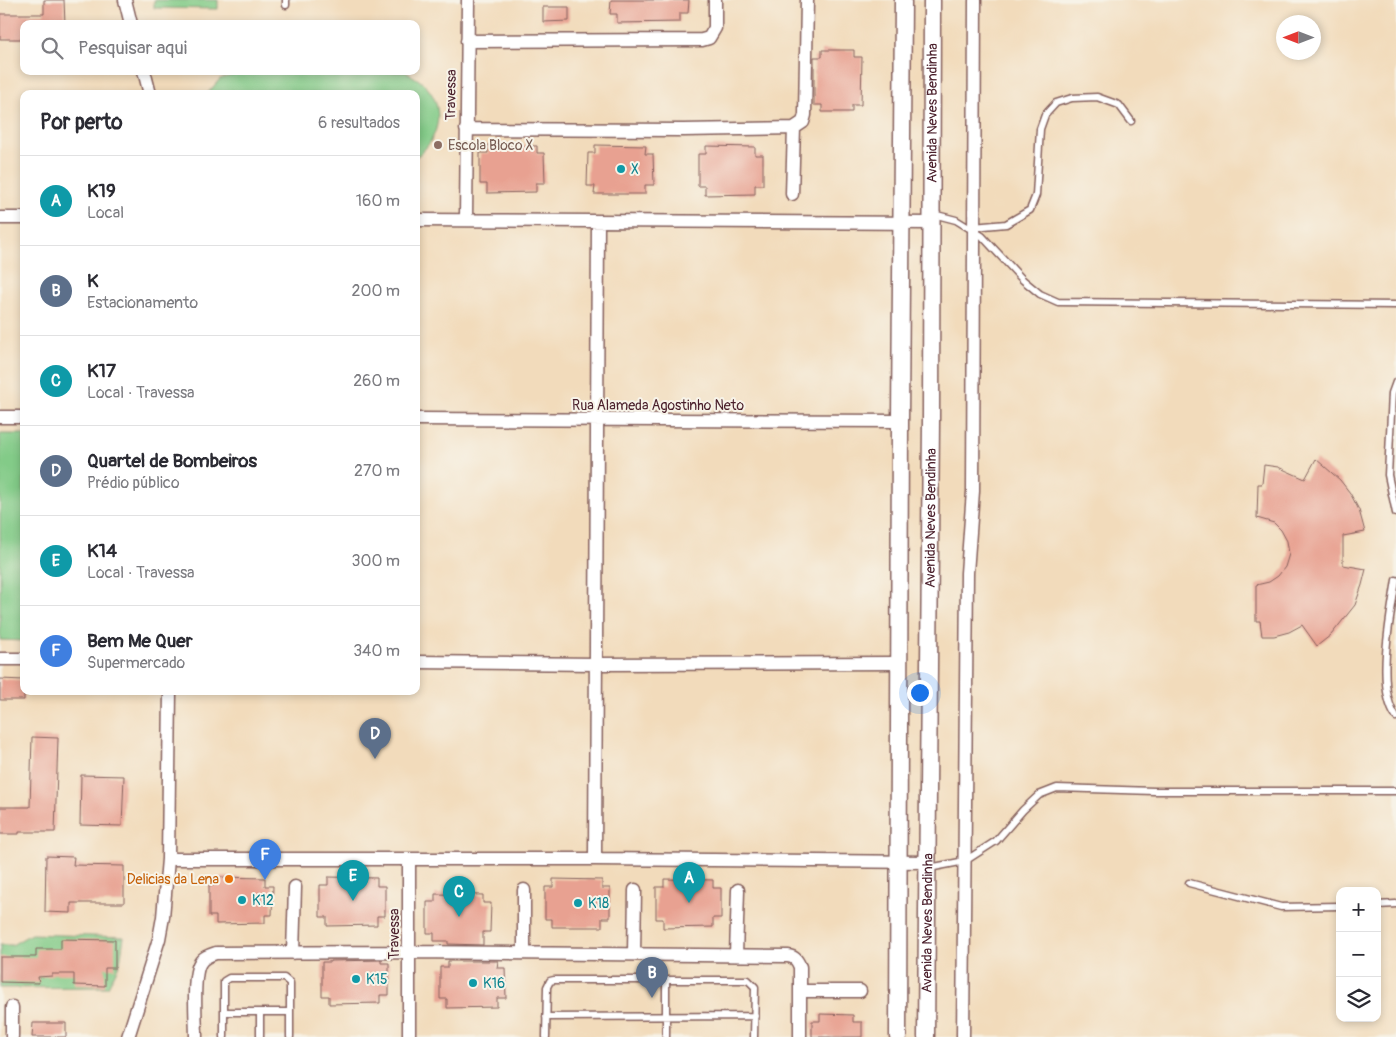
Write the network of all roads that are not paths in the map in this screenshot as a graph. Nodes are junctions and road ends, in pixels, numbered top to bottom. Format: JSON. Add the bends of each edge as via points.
{"nodes":[{"id":1,"x":125,"y":0,"type":"edge"},
{"id":2,"x":468,"y":0,"type":"edge"},
{"id":3,"x":715,"y":0,"type":"edge"},
{"id":4,"x":807,"y":0,"type":"edge"},
{"id":5,"x":903,"y":0,"type":"edge"},
{"id":6,"x":932,"y":0,"type":"edge"},
{"id":7,"x":975,"y":0,"type":"edge"},
{"id":8,"x":130,"y":20,"type":"edge"},
{"id":9,"x":467,"y":41,"type":"junction"},
{"id":10,"x":145,"y":75,"type":"edge"},
{"id":11,"x":149,"y":90,"type":"edge"},
{"id":12,"x":1131,"y":121,"type":"dead end"},
{"id":13,"x":794,"y":128,"type":"junction"},
{"id":14,"x":466,"y":129,"type":"junction"},
{"id":15,"x":792,"y":194,"type":"dead end"},
{"id":16,"x":0,"y":218,"type":"edge"},
{"id":17,"x":20,"y":218,"type":"edge"},
{"id":18,"x":931,"y":218,"type":"junction"},
{"id":19,"x":420,"y":220,"type":"edge"},
{"id":20,"x":466,"y":220,"type":"junction"},
{"id":21,"x":598,"y":222,"type":"junction"},
{"id":22,"x":902,"y":223,"type":"junction"},
{"id":23,"x":973,"y":229,"type":"junction"},
{"id":24,"x":1396,"y":306,"type":"edge"},
{"id":25,"x":1396,"y":382,"type":"edge"},
{"id":26,"x":0,"y":417,"type":"edge"},
{"id":27,"x":20,"y":417,"type":"edge"},
{"id":28,"x":420,"y":419,"type":"edge"},
{"id":29,"x":598,"y":420,"type":"junction"},
{"id":30,"x":900,"y":420,"type":"junction"},
{"id":31,"x":1396,"y":513,"type":"edge"},
{"id":32,"x":1396,"y":580,"type":"edge"},
{"id":33,"x":0,"y":659,"type":"edge"},
{"id":34,"x":20,"y":659,"type":"edge"},
{"id":35,"x":420,"y":662,"type":"edge"},
{"id":36,"x":900,"y":663,"type":"junction"},
{"id":37,"x":596,"y":664,"type":"junction"},
{"id":38,"x":170,"y":695,"type":"edge"},
{"id":39,"x":1396,"y":717,"type":"edge"},
{"id":40,"x":1396,"y":791,"type":"edge"},
{"id":41,"x":168,"y":859,"type":"junction"},
{"id":42,"x":595,"y":859,"type":"junction"},
{"id":43,"x":409,"y":860,"type":"junction"},
{"id":44,"x":965,"y":861,"type":"junction"},
{"id":45,"x":899,"y":862,"type":"junction"},
{"id":46,"x":928,"y":865,"type":"junction"},
{"id":47,"x":1189,"y":883,"type":"dead end"},
{"id":48,"x":295,"y":887,"type":"dead end"},
{"id":49,"x":524,"y":890,"type":"dead end"},
{"id":50,"x":635,"y":890,"type":"dead end"},
{"id":51,"x":738,"y":890,"type":"dead end"},
{"id":52,"x":1396,"y":904,"type":"edge"},
{"id":53,"x":1381,"y":905,"type":"edge"},
{"id":54,"x":1336,"y":906,"type":"edge"},
{"id":55,"x":410,"y":952,"type":"junction"},
{"id":56,"x":293,"y":953,"type":"junction"},
{"id":57,"x":524,"y":953,"type":"junction"},
{"id":58,"x":634,"y":954,"type":"junction"},
{"id":59,"x":736,"y":955,"type":"junction"},
{"id":60,"x":666,"y":980,"type":"junction"},
{"id":61,"x":800,"y":991,"type":"junction"},
{"id":62,"x":860,"y":991,"type":"dead end"},
{"id":63,"x":12,"y":1007,"type":"dead end"},
{"id":64,"x":224,"y":1012,"type":"junction"},
{"id":65,"x":290,"y":1012,"type":"junction"},
{"id":66,"x":260,"y":1013,"type":"junction"},
{"id":67,"x":755,"y":1016,"type":"junction"},
{"id":68,"x":546,"y":1017,"type":"junction"},
{"id":69,"x":666,"y":1017,"type":"junction"},
{"id":70,"x":12,"y":1037,"type":"edge"},
{"id":71,"x":128,"y":1037,"type":"edge"},
{"id":72,"x":196,"y":1037,"type":"edge"},
{"id":73,"x":224,"y":1037,"type":"edge"},
{"id":74,"x":260,"y":1037,"type":"edge"},
{"id":75,"x":290,"y":1037,"type":"edge"},
{"id":76,"x":409,"y":1037,"type":"edge"},
{"id":77,"x":546,"y":1037,"type":"edge"},
{"id":78,"x":666,"y":1037,"type":"edge"},
{"id":79,"x":754,"y":1037,"type":"edge"},
{"id":80,"x":800,"y":1037,"type":"edge"},
{"id":81,"x":898,"y":1037,"type":"edge"},
{"id":82,"x":926,"y":1037,"type":"edge"},
{"id":83,"x":962,"y":1037,"type":"edge"}],
"edges":[{"from":1,"to":8,"type":"street"},
{"from":2,"to":9,"type":"street","name":"Travessa"},
{"from":3,"to":9,"type":"street","via":[[715,28],[709,38],[702,40]]},
{"from":4,"to":13,"type":"street","via":[[805,115],[803,122]]},
{"from":5,"to":22,"type":"street","name":"Avenida Neves Bendinha"},
{"from":6,"to":18,"type":"street","name":"Avenida Neves Bendinha"},
{"from":7,"to":23,"type":"street"},
{"from":9,"to":14,"type":"street","name":"Travessa"},
{"from":10,"to":11,"type":"street"},
{"from":12,"to":23,"type":"lane","via":[[1119,105],[1096,97],[1072,98],[1056,103],[1045,115],[1040,128],[1036,195],[1030,210],[1006,224]]},
{"from":13,"to":14,"type":"street"},
{"from":13,"to":15,"type":"street"},
{"from":14,"to":20,"type":"street","name":"Travessa"},
{"from":16,"to":17,"type":"street"},
{"from":18,"to":22,"type":"street"},
{"from":18,"to":23,"type":"lane","via":[[956,220]]},
{"from":18,"to":46,"type":"street","name":"Avenida Neves Bendinha"},
{"from":19,"to":20,"type":"street"},
{"from":20,"to":21,"type":"street"},
{"from":21,"to":22,"type":"street"},
{"from":21,"to":29,"type":"street"},
{"from":22,"to":30,"type":"street","name":"Avenida Neves Bendinha"},
{"from":23,"to":24,"type":"lane","via":[[1023,280],[1040,294],[1058,302]]},
{"from":23,"to":44,"type":"street","via":[[973,491],[967,573]]},
{"from":25,"to":31,"type":"lane","via":[[1392,393],[1388,475]]},
{"from":26,"to":27,"type":"street"},
{"from":28,"to":29,"type":"street","name":"Rua Alameda Agostinho Neto"},
{"from":29,"to":30,"type":"street","name":"Rua Alameda Agostinho Neto"},
{"from":29,"to":37,"type":"street"},
{"from":30,"to":36,"type":"street","name":"Avenida Neves Bendinha"},
{"from":32,"to":39,"type":"lane","via":[[1385,681]]},
{"from":33,"to":34,"type":"street"},
{"from":35,"to":37,"type":"street"},
{"from":36,"to":37,"type":"street"},
{"from":36,"to":45,"type":"street","name":"Avenida Neves Bendinha"},
{"from":37,"to":42,"type":"street"},
{"from":38,"to":41,"type":"street"},
{"from":40,"to":44,"type":"lane","via":[[1057,788],[1040,796],[996,841]]},
{"from":41,"to":43,"type":"street"},
{"from":41,"to":71,"type":"street","via":[[160,934]]},
{"from":42,"to":43,"type":"street"},
{"from":42,"to":45,"type":"street"},
{"from":43,"to":55,"type":"street","name":"Travessa"},
{"from":44,"to":46,"type":"lane"},
{"from":44,"to":83,"type":"street"},
{"from":45,"to":46,"type":"street"},
{"from":45,"to":81,"type":"street","name":"Avenida Neves Bendinha"},
{"from":46,"to":82,"type":"street","name":"Avenida Neves Bendinha"},
{"from":47,"to":54,"type":"lane","via":[[1281,907]]},
{"from":48,"to":56,"type":"street"},
{"from":49,"to":57,"type":"street"},
{"from":50,"to":58,"type":"street"},
{"from":51,"to":59,"type":"street"},
{"from":52,"to":53,"type":"lane"},
{"from":55,"to":56,"type":"street"},
{"from":55,"to":57,"type":"street"},
{"from":55,"to":76,"type":"street","name":"Travessa"},
{"from":56,"to":72,"type":"street","via":[[216,953],[205,957],[196,974]]},
{"from":57,"to":58,"type":"street"},
{"from":58,"to":59,"type":"street"},
{"from":59,"to":61,"type":"street","via":[[794,957],[800,966]]},
{"from":60,"to":67,"type":"lane","via":[[748,980],[755,987]]},
{"from":60,"to":68,"type":"lane","via":[[550,981]]},
{"from":60,"to":69,"type":"lane"},
{"from":61,"to":62,"type":"street"},
{"from":61,"to":80,"type":"street"},
{"from":63,"to":70,"type":"street"},
{"from":64,"to":65,"type":"lane","via":[[226,980],[274,978],[289,981]]},
{"from":64,"to":66,"type":"lane"},
{"from":64,"to":73,"type":"lane"},
{"from":65,"to":66,"type":"lane"},
{"from":65,"to":75,"type":"lane"},
{"from":66,"to":74,"type":"lane"},
{"from":67,"to":69,"type":"lane"},
{"from":67,"to":79,"type":"lane"},
{"from":68,"to":69,"type":"lane"},
{"from":68,"to":77,"type":"lane"},
{"from":69,"to":78,"type":"lane"}]}
